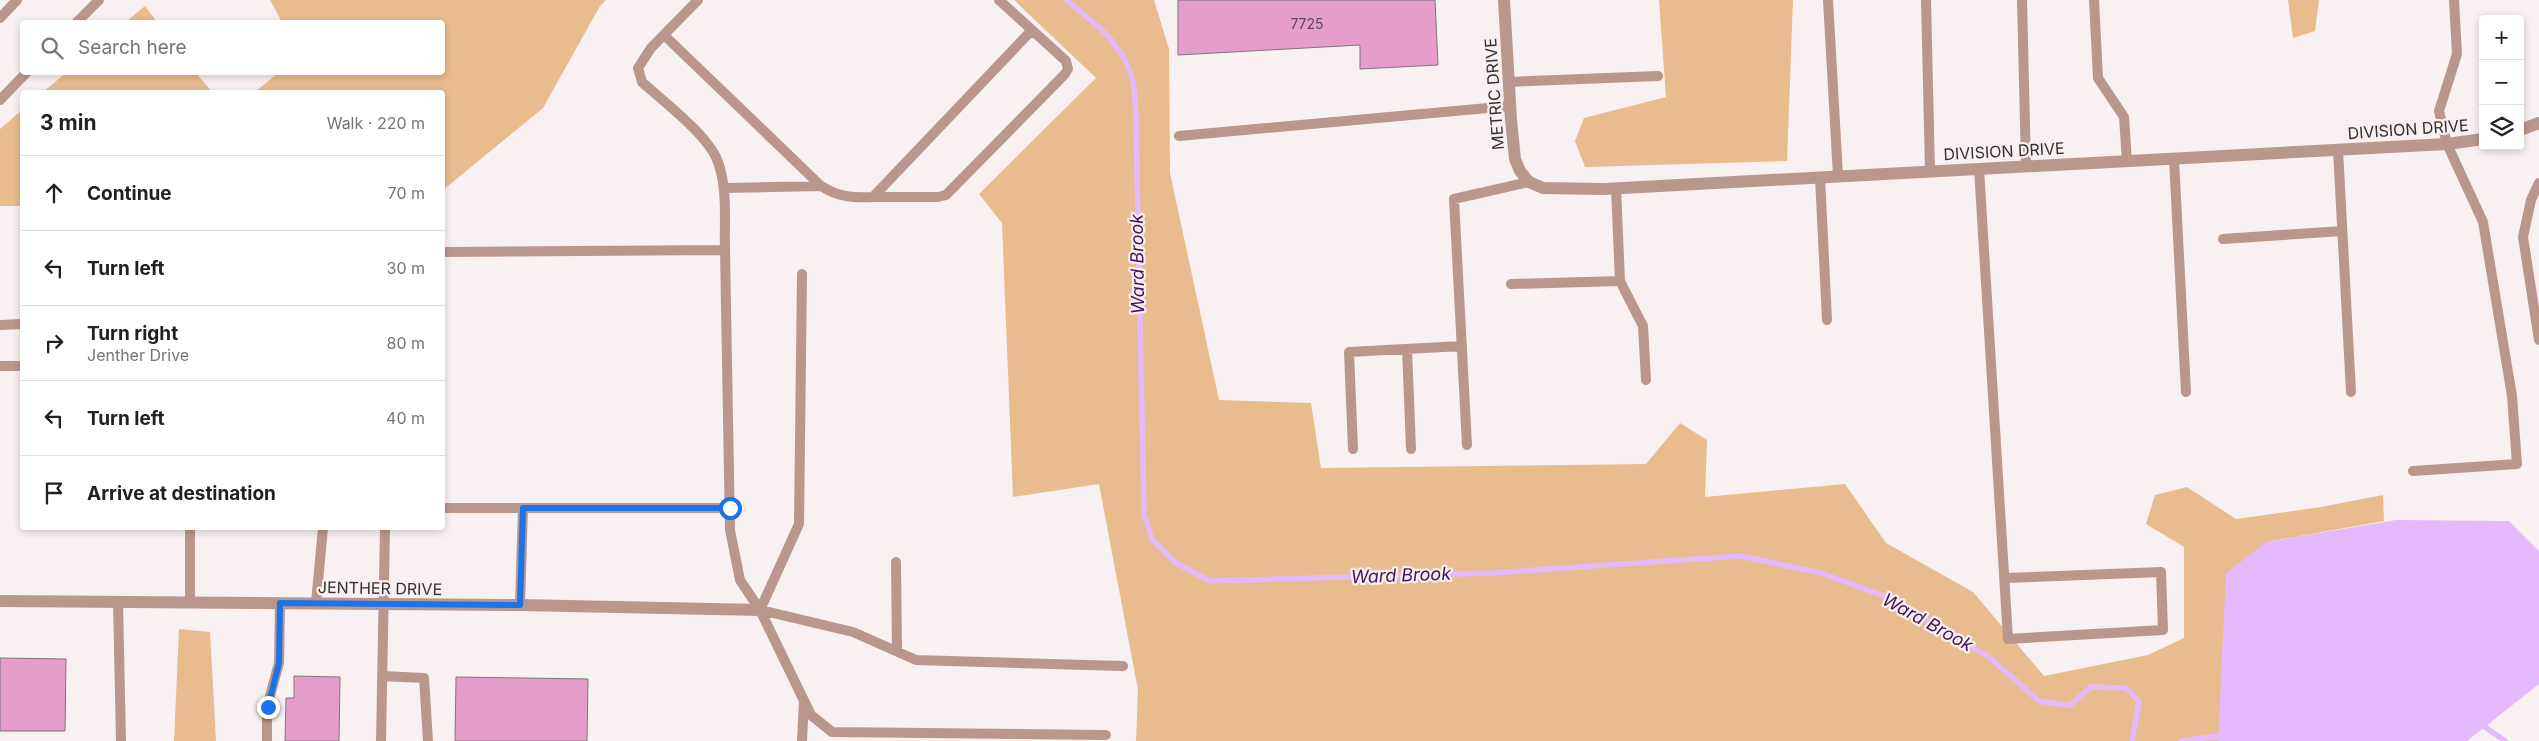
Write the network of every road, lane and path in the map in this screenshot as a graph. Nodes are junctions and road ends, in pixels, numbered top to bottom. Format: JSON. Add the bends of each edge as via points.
{"nodes":[{"id":1,"x":17,"y":0,"type":"edge"},
{"id":2,"x":99,"y":0,"type":"edge"},
{"id":3,"x":698,"y":0,"type":"edge"},
{"id":4,"x":999,"y":0,"type":"edge"},
{"id":5,"x":1504,"y":0,"type":"edge"},
{"id":6,"x":1828,"y":0,"type":"edge"},
{"id":7,"x":1926,"y":0,"type":"edge"},
{"id":8,"x":2022,"y":0,"type":"edge"},
{"id":9,"x":2094,"y":0,"type":"edge"},
{"id":10,"x":2454,"y":0,"type":"edge"},
{"id":11,"x":0,"y":18,"type":"edge"},
{"id":12,"x":79,"y":20,"type":"edge"},
{"id":13,"x":1032,"y":30,"type":"junction"},
{"id":14,"x":664,"y":35,"type":"junction"},
{"id":15,"x":24,"y":75,"type":"edge"},
{"id":16,"x":1658,"y":76,"type":"dead end"},
{"id":17,"x":1508,"y":82,"type":"junction"},
{"id":18,"x":0,"y":100,"type":"edge"},
{"id":19,"x":1510,"y":106,"type":"junction"},
{"id":20,"x":2539,"y":124,"type":"edge"},
{"id":21,"x":2524,"y":129,"type":"edge"},
{"id":22,"x":1179,"y":136,"type":"dead end"},
{"id":23,"x":2479,"y":140,"type":"edge"},
{"id":24,"x":2447,"y":144,"type":"junction"},
{"id":25,"x":2338,"y":150,"type":"junction"},
{"id":26,"x":2174,"y":159,"type":"junction"},
{"id":27,"x":2128,"y":161,"type":"junction"},
{"id":28,"x":2026,"y":166,"type":"junction"},
{"id":29,"x":1979,"y":169,"type":"junction"},
{"id":30,"x":1930,"y":171,"type":"junction"},
{"id":31,"x":1838,"y":176,"type":"junction"},
{"id":32,"x":1820,"y":177,"type":"junction"},
{"id":33,"x":1529,"y":182,"type":"junction"},
{"id":34,"x":2539,"y":183,"type":"edge"},
{"id":35,"x":821,"y":186,"type":"junction"},
{"id":36,"x":724,"y":188,"type":"junction"},
{"id":37,"x":1616,"y":188,"type":"junction"},
{"id":38,"x":873,"y":197,"type":"junction"},
{"id":39,"x":2342,"y":231,"type":"junction"},
{"id":40,"x":2223,"y":239,"type":"dead end"},
{"id":41,"x":725,"y":250,"type":"junction"},
{"id":42,"x":445,"y":252,"type":"edge"},
{"id":43,"x":802,"y":274,"type":"dead end"},
{"id":44,"x":1620,"y":281,"type":"junction"},
{"id":45,"x":1511,"y":284,"type":"dead end"},
{"id":46,"x":1827,"y":320,"type":"dead end"},
{"id":47,"x":20,"y":324,"type":"edge"},
{"id":48,"x":0,"y":325,"type":"edge"},
{"id":49,"x":2539,"y":340,"type":"edge"},
{"id":50,"x":1462,"y":346,"type":"junction"},
{"id":51,"x":1407,"y":349,"type":"junction"},
{"id":52,"x":0,"y":366,"type":"edge"},
{"id":53,"x":20,"y":366,"type":"edge"},
{"id":54,"x":1646,"y":380,"type":"dead end"},
{"id":55,"x":2186,"y":392,"type":"dead end"},
{"id":56,"x":2351,"y":392,"type":"dead end"},
{"id":57,"x":1467,"y":445,"type":"dead end"},
{"id":58,"x":1353,"y":449,"type":"dead end"},
{"id":59,"x":1410,"y":449,"type":"dead end"},
{"id":60,"x":2413,"y":471,"type":"dead end"},
{"id":61,"x":445,"y":508,"type":"edge"},
{"id":62,"x":523,"y":508,"type":"junction"},
{"id":63,"x":730,"y":508,"type":"junction"},
{"id":64,"x":190,"y":530,"type":"edge"},
{"id":65,"x":323,"y":530,"type":"edge"},
{"id":66,"x":385,"y":530,"type":"edge"},
{"id":67,"x":896,"y":562,"type":"dead end"},
{"id":68,"x":2005,"y":578,"type":"junction"},
{"id":69,"x":0,"y":600,"type":"edge"},
{"id":70,"x":118,"y":602,"type":"junction"},
{"id":71,"x":190,"y":602,"type":"junction"},
{"id":72,"x":280,"y":603,"type":"junction"},
{"id":73,"x":316,"y":603,"type":"junction"},
{"id":74,"x":384,"y":604,"type":"junction"},
{"id":75,"x":520,"y":605,"type":"junction"},
{"id":76,"x":760,"y":610,"type":"junction"},
{"id":77,"x":896,"y":651,"type":"junction"},
{"id":78,"x":1122,"y":666,"type":"dead end"},
{"id":79,"x":382,"y":676,"type":"junction"},
{"id":80,"x":804,"y":700,"type":"junction"},
{"id":81,"x":1106,"y":735,"type":"dead end"},
{"id":82,"x":121,"y":741,"type":"edge"},
{"id":83,"x":267,"y":741,"type":"edge"},
{"id":84,"x":381,"y":741,"type":"edge"},
{"id":85,"x":428,"y":741,"type":"edge"},
{"id":86,"x":802,"y":741,"type":"edge"}],
"edges":[{"from":1,"to":11,"type":"lane"},
{"from":2,"to":12,"type":"lane"},
{"from":3,"to":14,"type":"lane"},
{"from":4,"to":13,"type":"lane"},
{"from":5,"to":17,"type":"street","name":"METRIC DRIVE"},
{"from":6,"to":31,"type":"lane"},
{"from":7,"to":30,"type":"lane"},
{"from":8,"to":28,"type":"lane"},
{"from":9,"to":27,"type":"lane","via":[[2098,78],[2124,117]]},
{"from":10,"to":24,"type":"lane","via":[[2457,54],[2438,112]]},
{"from":13,"to":38,"type":"lane"},
{"from":13,"to":38,"type":"lane","via":[[1066,61],[1068,69],[1065,74],[946,195]]},
{"from":14,"to":35,"type":"lane"},
{"from":14,"to":36,"type":"lane","via":[[638,68],[642,82],[709,144],[718,162]]},
{"from":15,"to":18,"type":"lane"},
{"from":16,"to":17,"type":"lane"},
{"from":17,"to":19,"type":"street","name":"METRIC DRIVE"},
{"from":19,"to":22,"type":"lane"},
{"from":19,"to":33,"type":"street","name":"METRIC DRIVE","via":[[1515,159]]},
{"from":20,"to":21,"type":"street"},
{"from":23,"to":24,"type":"street","name":"DIVISION DRIVE"},
{"from":24,"to":25,"type":"street","name":"DIVISION DRIVE"},
{"from":24,"to":60,"type":"lane","via":[[2483,222],[2512,396],[2517,464]]},
{"from":25,"to":26,"type":"street","name":"DIVISION DRIVE"},
{"from":25,"to":39,"type":"lane"},
{"from":26,"to":27,"type":"street","name":"DIVISION DRIVE"},
{"from":26,"to":55,"type":"lane"},
{"from":27,"to":28,"type":"street","name":"DIVISION DRIVE"},
{"from":28,"to":29,"type":"street","name":"DIVISION DRIVE"},
{"from":29,"to":30,"type":"street","name":"DIVISION DRIVE"},
{"from":29,"to":68,"type":"lane"},
{"from":30,"to":31,"type":"street","name":"DIVISION DRIVE"},
{"from":31,"to":32,"type":"street","name":"DIVISION DRIVE"},
{"from":32,"to":37,"type":"street","name":"DIVISION DRIVE"},
{"from":32,"to":46,"type":"lane"},
{"from":33,"to":37,"type":"street","name":"DIVISION DRIVE","via":[[1542,188]]},
{"from":33,"to":50,"type":"lane","via":[[1454,199]]},
{"from":34,"to":49,"type":"lane","via":[[2531,200],[2523,238]]},
{"from":35,"to":36,"type":"lane"},
{"from":35,"to":38,"type":"lane","via":[[834,194],[851,198]]},
{"from":36,"to":41,"type":"lane"},
{"from":37,"to":44,"type":"lane"},
{"from":39,"to":40,"type":"lane"},
{"from":39,"to":56,"type":"lane"},
{"from":41,"to":42,"type":"lane"},
{"from":41,"to":63,"type":"lane"},
{"from":43,"to":76,"type":"lane","via":[[799,524]]},
{"from":44,"to":45,"type":"lane"},
{"from":44,"to":54,"type":"lane","via":[[1643,326]]},
{"from":47,"to":48,"type":"lane"},
{"from":50,"to":51,"type":"lane"},
{"from":50,"to":57,"type":"lane"},
{"from":51,"to":58,"type":"lane","via":[[1349,352]]},
{"from":51,"to":59,"type":"lane"},
{"from":52,"to":53,"type":"lane"},
{"from":61,"to":62,"type":"lane"},
{"from":62,"to":63,"type":"lane"},
{"from":62,"to":75,"type":"lane"},
{"from":63,"to":76,"type":"lane","via":[[730,530],[740,580]]},
{"from":64,"to":71,"type":"lane"},
{"from":65,"to":73,"type":"lane"},
{"from":66,"to":74,"type":"lane"},
{"from":67,"to":77,"type":"lane"},
{"from":68,"to":68,"type":"lane","via":[[2008,639],[2163,630],[2161,572]]},
{"from":69,"to":70,"type":"street","name":"JENTHER DRIVE"},
{"from":70,"to":71,"type":"street","name":"JENTHER DRIVE"},
{"from":70,"to":82,"type":"lane"},
{"from":71,"to":72,"type":"street","name":"JENTHER DRIVE"},
{"from":72,"to":73,"type":"street","name":"JENTHER DRIVE"},
{"from":72,"to":83,"type":"lane","via":[[279,663],[268,707]]},
{"from":73,"to":74,"type":"street","name":"JENTHER DRIVE"},
{"from":74,"to":75,"type":"street","name":"JENTHER DRIVE"},
{"from":74,"to":79,"type":"lane"},
{"from":75,"to":76,"type":"street","name":"JENTHER DRIVE"},
{"from":76,"to":77,"type":"lane","via":[[853,632]]},
{"from":76,"to":80,"type":"lane"},
{"from":77,"to":78,"type":"lane","via":[[916,660]]},
{"from":79,"to":84,"type":"lane"},
{"from":79,"to":85,"type":"lane","via":[[424,678]]},
{"from":80,"to":81,"type":"lane","via":[[811,715],[832,732]]},
{"from":80,"to":86,"type":"lane"}]}
